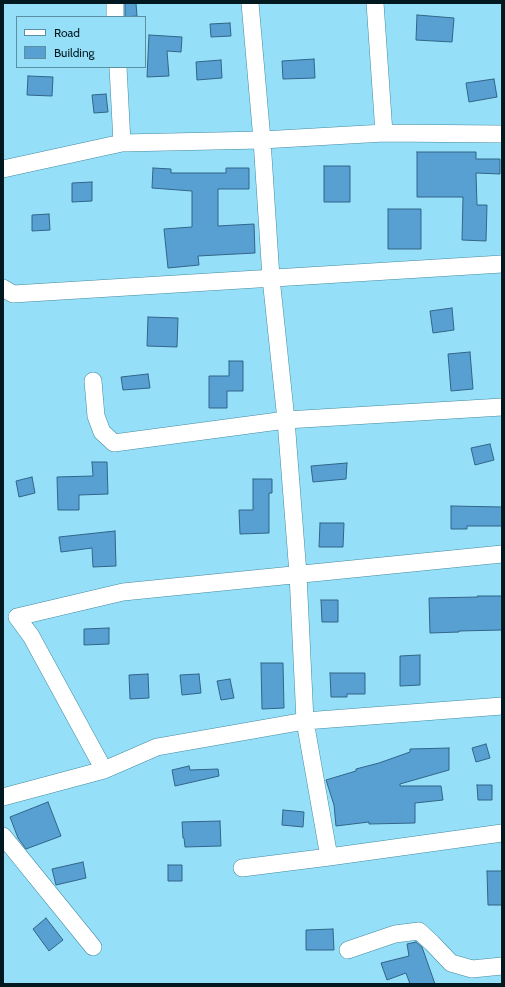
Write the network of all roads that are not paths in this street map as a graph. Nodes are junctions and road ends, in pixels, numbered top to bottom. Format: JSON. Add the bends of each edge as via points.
{"nodes":[{"id":1,"x":114,"y":3,"type":"edge"},
{"id":2,"x":250,"y":3,"type":"edge"},
{"id":3,"x":375,"y":3,"type":"edge"},
{"id":4,"x":115,"y":16,"type":"edge"},
{"id":5,"x":118,"y":68,"type":"edge"},
{"id":6,"x":384,"y":133,"type":"junction"},
{"id":7,"x":502,"y":134,"type":"edge"},
{"id":8,"x":262,"y":140,"type":"junction"},
{"id":9,"x":122,"y":143,"type":"junction"},
{"id":10,"x":3,"y":169,"type":"edge"},
{"id":11,"x":502,"y":264,"type":"edge"},
{"id":12,"x":271,"y":278,"type":"junction"},
{"id":13,"x":6,"y":294,"type":"edge"},
{"id":14,"x":93,"y":381,"type":"dead end"},
{"id":15,"x":502,"y":407,"type":"edge"},
{"id":16,"x":286,"y":420,"type":"junction"},
{"id":17,"x":502,"y":554,"type":"edge"},
{"id":18,"x":298,"y":574,"type":"junction"},
{"id":19,"x":502,"y":706,"type":"edge"},
{"id":20,"x":305,"y":721,"type":"junction"},
{"id":21,"x":104,"y":770,"type":"junction"},
{"id":22,"x":3,"y":797,"type":"edge"},
{"id":23,"x":502,"y":833,"type":"edge"},
{"id":24,"x":3,"y":836,"type":"edge"},
{"id":25,"x":329,"y":858,"type":"junction"},
{"id":26,"x":242,"y":868,"type":"dead end"},
{"id":27,"x":93,"y":947,"type":"dead end"},
{"id":28,"x":348,"y":950,"type":"dead end"},
{"id":29,"x":502,"y":966,"type":"edge"}],
"edges":[{"from":1,"to":4,"type":"street"},
{"from":2,"to":8,"type":"street"},
{"from":3,"to":6,"type":"street"},
{"from":5,"to":9,"type":"street"},
{"from":6,"to":7,"type":"street"},
{"from":6,"to":8,"type":"street"},
{"from":8,"to":9,"type":"street"},
{"from":8,"to":12,"type":"street"},
{"from":9,"to":10,"type":"street"},
{"from":11,"to":12,"type":"street"},
{"from":12,"to":13,"type":"street"},
{"from":12,"to":16,"type":"street"},
{"from":14,"to":16,"type":"street","via":[[96,416],[102,432],[114,443]]},
{"from":15,"to":16,"type":"street"},
{"from":16,"to":18,"type":"street"},
{"from":17,"to":18,"type":"street"},
{"from":18,"to":20,"type":"street"},
{"from":18,"to":21,"type":"street","via":[[123,592],[17,617],[31,636]]},
{"from":19,"to":20,"type":"street"},
{"from":20,"to":21,"type":"street","via":[[157,747]]},
{"from":20,"to":25,"type":"street"},
{"from":21,"to":22,"type":"street"},
{"from":23,"to":25,"type":"street"},
{"from":24,"to":27,"type":"street"},
{"from":25,"to":26,"type":"street"},
{"from":28,"to":29,"type":"street","via":[[395,934],[419,931],[451,963],[472,969]]}]}
